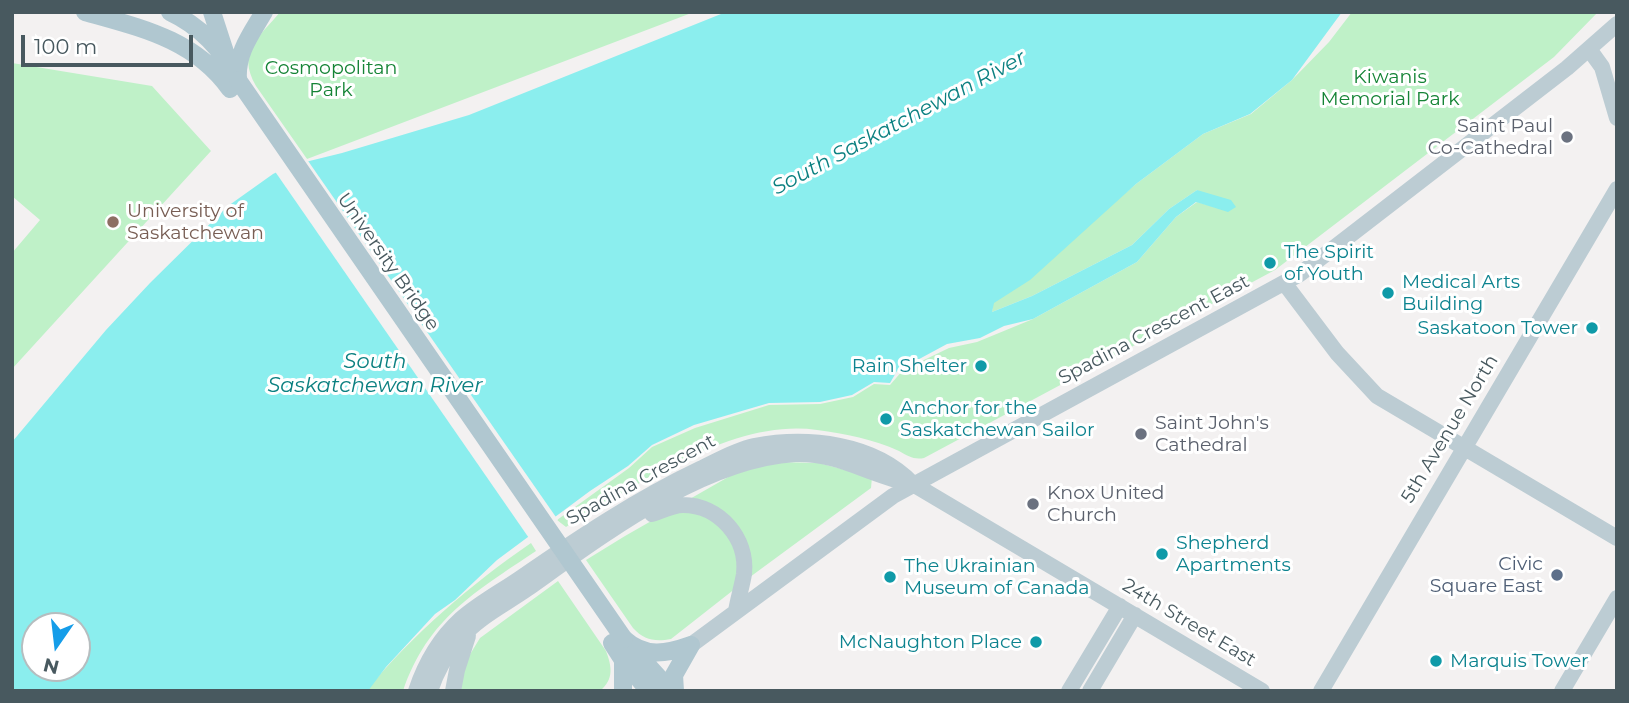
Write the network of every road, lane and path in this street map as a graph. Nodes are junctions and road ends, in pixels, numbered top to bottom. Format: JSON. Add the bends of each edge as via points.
{"nodes":[{"id":1,"x":85,"y":12,"type":"edge"},
{"id":2,"x":212,"y":12,"type":"edge"},
{"id":3,"x":264,"y":12,"type":"edge"},
{"id":4,"x":181,"y":15,"type":"edge"},
{"id":5,"x":1617,"y":23,"type":"edge"},
{"id":6,"x":177,"y":43,"type":"junction"},
{"id":7,"x":1589,"y":49,"type":"junction"},
{"id":8,"x":233,"y":78,"type":"junction"},
{"id":9,"x":1617,"y":118,"type":"edge"},
{"id":10,"x":1617,"y":189,"type":"edge"},
{"id":11,"x":1285,"y":284,"type":"junction"},
{"id":12,"x":1463,"y":447,"type":"junction"},
{"id":13,"x":913,"y":484,"type":"junction"},
{"id":14,"x":619,"y":524,"type":"junction"},
{"id":15,"x":1617,"y":538,"type":"edge"},
{"id":16,"x":1617,"y":598,"type":"edge"},
{"id":17,"x":1120,"y":606,"type":"junction"},
{"id":18,"x":736,"y":611,"type":"junction"},
{"id":19,"x":1135,"y":615,"type":"junction"},
{"id":20,"x":471,"y":627,"type":"junction"},
{"id":21,"x":618,"y":641,"type":"junction"},
{"id":22,"x":691,"y":645,"type":"junction"},
{"id":23,"x":623,"y":660,"type":"junction"},
{"id":24,"x":416,"y":691,"type":"edge"},
{"id":25,"x":430,"y":691,"type":"edge"},
{"id":26,"x":453,"y":691,"type":"edge"},
{"id":27,"x":623,"y":691,"type":"edge"},
{"id":28,"x":649,"y":691,"type":"edge"},
{"id":29,"x":673,"y":691,"type":"edge"},
{"id":30,"x":1069,"y":691,"type":"edge"},
{"id":31,"x":1090,"y":691,"type":"edge"},
{"id":32,"x":1262,"y":691,"type":"edge"},
{"id":33,"x":1321,"y":691,"type":"edge"},
{"id":34,"x":1562,"y":691,"type":"edge"}],
"edges":[{"from":1,"to":6,"type":"main road"},
{"from":2,"to":8,"type":"main road"},
{"from":3,"to":8,"type":"main road"},
{"from":4,"to":6,"type":"street"},
{"from":4,"to":8,"type":"main road","via":[[212,43]]},
{"from":5,"to":7,"type":"street","name":"Spadina Crescent East"},
{"from":6,"to":8,"type":"main road"},
{"from":7,"to":9,"type":"street","via":[[1602,67]]},
{"from":7,"to":11,"type":"street","name":"Spadina Crescent East"},
{"from":8,"to":21,"type":"main road","name":"University Bridge"},
{"from":10,"to":12,"type":"street","name":"5th Avenue North"},
{"from":11,"to":12,"type":"street","via":[[1365,386]]},
{"from":11,"to":13,"type":"street","name":"Spadina Crescent East"},
{"from":12,"to":15,"type":"street"},
{"from":12,"to":33,"type":"street","name":"5th Avenue North"},
{"from":13,"to":14,"type":"street","name":"Spadina Crescent","via":[[820,456],[775,457],[732,466]]},
{"from":13,"to":17,"type":"street","name":"24th Street East"},
{"from":13,"to":18,"type":"street","name":"Spadina Crescent East"},
{"from":13,"to":24,"type":"street","name":"Spadina Crescent","via":[[901,471],[842,446],[784,443],[737,451],[620,511],[461,619],[432,654]]},
{"from":14,"to":18,"type":"street","via":[[682,505],[704,509],[728,523],[739,541],[744,572]]},
{"from":14,"to":20,"type":"street","name":"Spadina Crescent"},
{"from":16,"to":34,"type":"street"},
{"from":17,"to":19,"type":"street","name":"24th Street East"},
{"from":17,"to":30,"type":"street"},
{"from":18,"to":22,"type":"street","name":"Spadina Crescent East"},
{"from":19,"to":31,"type":"street"},
{"from":19,"to":32,"type":"street","name":"24th Street East"},
{"from":20,"to":25,"type":"street","name":"Spadina Crescent","via":[[457,641]]},
{"from":20,"to":26,"type":"street"},
{"from":21,"to":22,"type":"main road","via":[[645,652],[671,652]]},
{"from":21,"to":23,"type":"main road"},
{"from":21,"to":29,"type":"main road"},
{"from":22,"to":29,"type":"main road","via":[[674,675]]},
{"from":23,"to":27,"type":"main road"},
{"from":23,"to":28,"type":"main road"}]}
